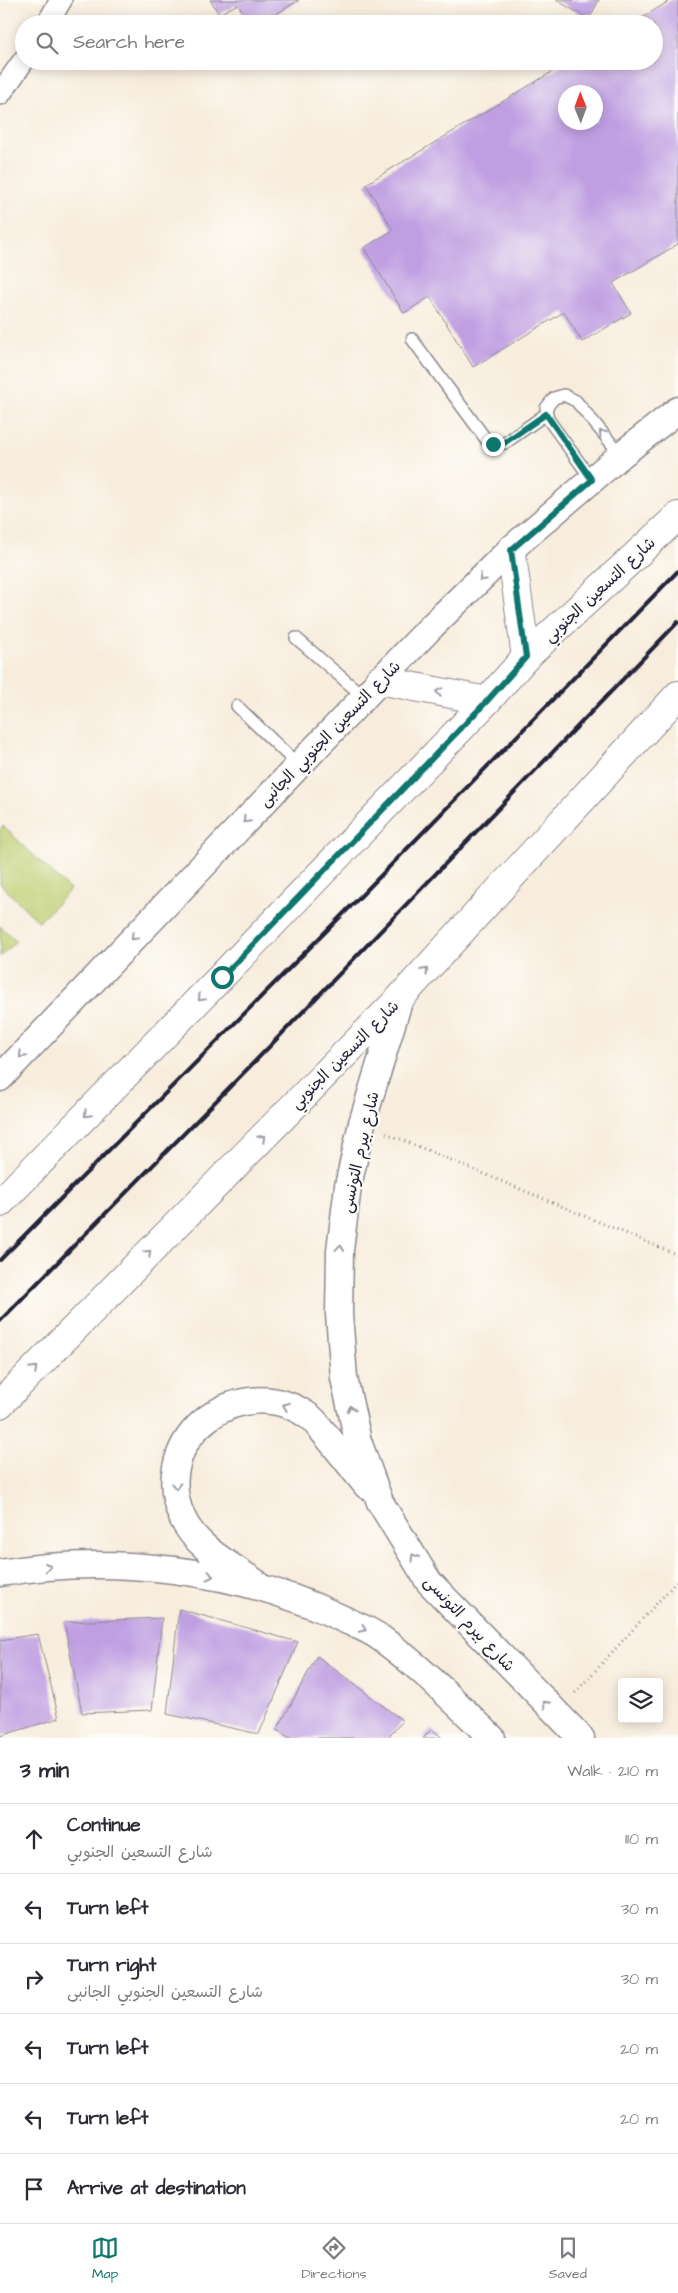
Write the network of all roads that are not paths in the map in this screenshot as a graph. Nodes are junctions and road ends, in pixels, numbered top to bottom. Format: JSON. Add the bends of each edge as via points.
{"nodes":[{"id":1,"x":61,"y":0,"type":"edge"},
{"id":2,"x":52,"y":15,"type":"edge"},
{"id":3,"x":17,"y":70,"type":"edge"},
{"id":4,"x":0,"y":94,"type":"edge"},
{"id":5,"x":412,"y":338,"type":"dead end"},
{"id":6,"x":678,"y":410,"type":"edge"},
{"id":7,"x":546,"y":414,"type":"junction"},
{"id":8,"x":621,"y":455,"type":"junction"},
{"id":9,"x":592,"y":480,"type":"junction"},
{"id":10,"x":678,"y":516,"type":"edge"},
{"id":11,"x":511,"y":550,"type":"junction"},
{"id":12,"x":296,"y":638,"type":"dead end"},
{"id":13,"x":526,"y":657,"type":"junction"},
{"id":14,"x":371,"y":688,"type":"junction"},
{"id":15,"x":678,"y":695,"type":"edge"},
{"id":16,"x":487,"y":701,"type":"junction"},
{"id":17,"x":237,"y":706,"type":"dead end"},
{"id":18,"x":298,"y":765,"type":"junction"},
{"id":19,"x":400,"y":998,"type":"junction"},
{"id":20,"x":0,"y":1078,"type":"edge"},
{"id":21,"x":0,"y":1203,"type":"edge"},
{"id":22,"x":0,"y":1404,"type":"edge"},
{"id":23,"x":380,"y":1502,"type":"junction"},
{"id":24,"x":0,"y":1573,"type":"edge"},
{"id":25,"x":265,"y":1589,"type":"junction"},
{"id":26,"x":492,"y":1738,"type":"edge"},
{"id":27,"x":581,"y":1738,"type":"edge"}],
"edges":[{"from":1,"to":2,"type":"street"},
{"from":3,"to":4,"type":"street"},
{"from":5,"to":7,"type":"lane","via":[[488,442],[504,443]]},
{"from":6,"to":8,"type":"street","name":"شارع التسعين الجنوبي الجانبى"},
{"from":8,"to":7,"type":"lane","one_way":true,"via":[[570,396],[554,398],[548,403]]},
{"from":7,"to":9,"type":"lane"},
{"from":8,"to":9,"type":"street","name":"شارع التسعين الجنوبي الجانبى"},
{"from":9,"to":11,"type":"street","name":"شارع التسعين الجنوبي الجانبى"},
{"from":10,"to":13,"type":"main road","name":"شارع التسعين الجنوبي"},
{"from":11,"to":13,"type":"main road"},
{"from":11,"to":14,"type":"street","name":"شارع التسعين الجنوبي الجانبى","one_way":true},
{"from":12,"to":14,"type":"lane"},
{"from":13,"to":16,"type":"main road","name":"شارع التسعين الجنوبي"},
{"from":16,"to":14,"type":"main road","one_way":true},
{"from":14,"to":18,"type":"street","name":"شارع التسعين الجنوبي الجانبى"},
{"from":19,"to":15,"type":"main road","name":"شارع التسعين الجنوبي","one_way":true},
{"from":16,"to":21,"type":"main road","name":"شارع التسعين الجنوبي","one_way":true},
{"from":17,"to":18,"type":"lane"},
{"from":18,"to":20,"type":"street","name":"شارع التسعين الجنوبي الجانبى","one_way":true},
{"from":22,"to":19,"type":"main road","name":"شارع التسعين الجنوبي","one_way":true},
{"from":23,"to":19,"type":"street","name":"شارع بيرم التونسى","one_way":true,"via":[[358,1441],[344,1378],[338,1314],[340,1250],[345,1204],[362,1123]]},
{"from":23,"to":25,"type":"street","one_way":true,"via":[[311,1418],[283,1403],[251,1400],[221,1408],[196,1428],[179,1455],[174,1486],[182,1517],[200,1543]]},
{"from":27,"to":23,"type":"street","name":"شارع بيرم التونسى","one_way":true,"via":[[429,1582]]},
{"from":24,"to":25,"type":"street","one_way":true,"via":[[79,1565],[142,1566],[204,1575]]},
{"from":25,"to":26,"type":"street","one_way":true,"via":[[307,1602],[378,1636],[437,1685]]}]}
